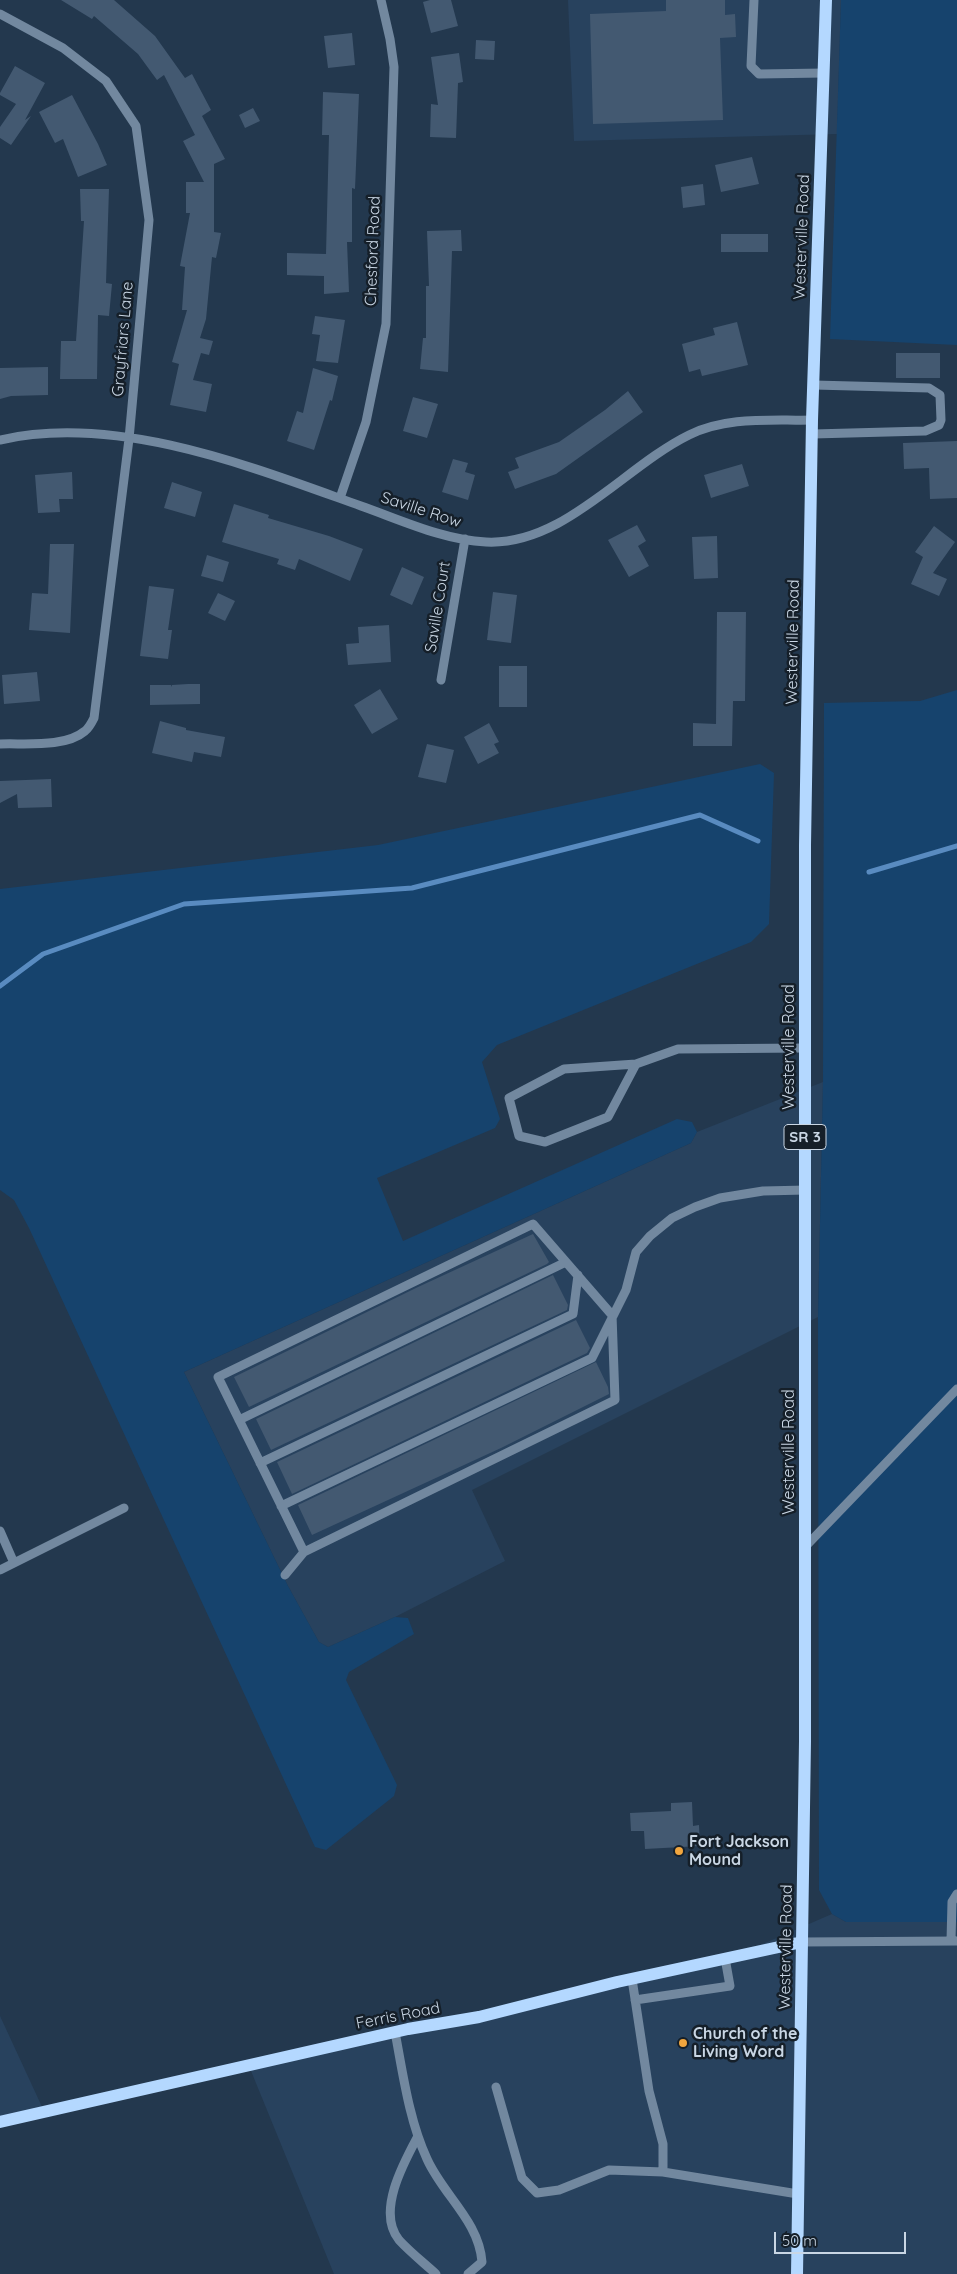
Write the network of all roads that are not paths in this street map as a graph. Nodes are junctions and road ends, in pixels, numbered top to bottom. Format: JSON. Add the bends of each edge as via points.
{"nodes":[{"id":1,"x":380,"y":0,"type":"edge"},
{"id":2,"x":754,"y":0,"type":"edge"},
{"id":3,"x":826,"y":0,"type":"edge"},
{"id":4,"x":0,"y":14,"type":"edge"},
{"id":5,"x":824,"y":73,"type":"junction"},
{"id":6,"x":814,"y":386,"type":"junction"},
{"id":7,"x":812,"y":420,"type":"junction"},
{"id":8,"x":813,"y":434,"type":"junction"},
{"id":9,"x":129,"y":439,"type":"junction"},
{"id":10,"x":0,"y":440,"type":"edge"},
{"id":11,"x":340,"y":498,"type":"junction"},
{"id":12,"x":465,"y":540,"type":"junction"},
{"id":13,"x":442,"y":680,"type":"dead end"},
{"id":14,"x":0,"y":744,"type":"edge"},
{"id":15,"x":805,"y":1048,"type":"junction"},
{"id":16,"x":636,"y":1064,"type":"junction"},
{"id":17,"x":806,"y":1190,"type":"junction"},
{"id":18,"x":566,"y":1262,"type":"junction"},
{"id":19,"x":578,"y":1275,"type":"junction"},
{"id":20,"x":612,"y":1315,"type":"junction"},
{"id":21,"x":957,"y":1389,"type":"edge"},
{"id":22,"x":239,"y":1420,"type":"junction"},
{"id":23,"x":260,"y":1463,"type":"junction"},
{"id":24,"x":281,"y":1506,"type":"junction"},
{"id":25,"x":124,"y":1508,"type":"dead end"},
{"id":26,"x":0,"y":1531,"type":"edge"},
{"id":27,"x":805,"y":1547,"type":"junction"},
{"id":28,"x":304,"y":1552,"type":"junction"},
{"id":29,"x":14,"y":1563,"type":"junction"},
{"id":30,"x":0,"y":1570,"type":"edge"},
{"id":31,"x":285,"y":1575,"type":"dead end"},
{"id":32,"x":957,"y":1894,"type":"edge"},
{"id":33,"x":954,"y":1941,"type":"edge"},
{"id":34,"x":802,"y":1942,"type":"junction"},
{"id":35,"x":725,"y":1958,"type":"junction"},
{"id":36,"x":632,"y":1979,"type":"junction"},
{"id":37,"x":636,"y":2000,"type":"junction"},
{"id":38,"x":395,"y":2032,"type":"junction"},
{"id":39,"x":496,"y":2087,"type":"dead end"},
{"id":40,"x":0,"y":2122,"type":"edge"},
{"id":41,"x":418,"y":2136,"type":"junction"},
{"id":42,"x":663,"y":2172,"type":"junction"},
{"id":43,"x":798,"y":2194,"type":"junction"},
{"id":44,"x":436,"y":2274,"type":"edge"},
{"id":45,"x":468,"y":2274,"type":"edge"},
{"id":46,"x":797,"y":2274,"type":"edge"}],
"edges":[{"from":1,"to":11,"type":"street","name":"Chesford Road","via":[[394,67],[386,324],[366,422]]},
{"from":2,"to":5,"type":"street","via":[[751,66],[754,71],[759,74]]},
{"from":3,"to":5,"type":"main road","name":"Westerville Road","number":"SR 3"},
{"from":4,"to":9,"type":"street","name":"Grayfriars Lane","via":[[63,48],[106,81],[136,126],[149,220]]},
{"from":5,"to":6,"type":"main road","name":"Westerville Road","number":"SR 3"},
{"from":6,"to":7,"type":"main road","name":"Westerville Road","number":"SR 3"},
{"from":6,"to":8,"type":"street","via":[[929,388],[940,395],[941,420],[939,425],[925,431]]},
{"from":7,"to":8,"type":"main road","name":"Westerville Road","number":"SR 3"},
{"from":7,"to":12,"type":"street","name":"Saville Row","via":[[715,425],[663,449],[569,516],[536,533],[509,541]]},
{"from":8,"to":15,"type":"main road","name":"Westerville Road","number":"SR 3","via":[[805,845]]},
{"from":9,"to":10,"type":"street","name":"Saville Row","via":[[49,434]]},
{"from":9,"to":11,"type":"street","name":"Saville Row","via":[[188,448]]},
{"from":9,"to":14,"type":"street","name":"Grayfriars Lane","via":[[94,718],[86,730],[72,738]]},
{"from":11,"to":12,"type":"street","name":"Saville Row","via":[[438,534]]},
{"from":12,"to":13,"type":"street","name":"Saville Court"},
{"from":15,"to":16,"type":"street","via":[[678,1048]]},
{"from":15,"to":17,"type":"main road","name":"Westerville Road","number":"SR 3"},
{"from":16,"to":16,"type":"street","via":[[564,1069],[509,1098],[519,1136],[545,1142],[608,1117]]},
{"from":17,"to":20,"type":"street","via":[[763,1191],[720,1198],[672,1218],[636,1252],[626,1290]]},
{"from":17,"to":27,"type":"main road","name":"Westerville Road","number":"SR 3"},
{"from":18,"to":19,"type":"street"},
{"from":18,"to":22,"type":"street"},
{"from":18,"to":22,"type":"street","via":[[533,1224],[218,1378]]},
{"from":19,"to":20,"type":"street"},
{"from":19,"to":23,"type":"street","via":[[573,1314]]},
{"from":20,"to":24,"type":"street","via":[[592,1358]]},
{"from":20,"to":28,"type":"street","via":[[615,1400]]},
{"from":21,"to":27,"type":"street"},
{"from":22,"to":23,"type":"street"},
{"from":23,"to":24,"type":"street"},
{"from":24,"to":28,"type":"street"},
{"from":25,"to":29,"type":"street"},
{"from":26,"to":29,"type":"street"},
{"from":27,"to":34,"type":"main road","name":"Westerville Road","number":"SR 3"},
{"from":28,"to":31,"type":"street"},
{"from":29,"to":30,"type":"street"},
{"from":32,"to":33,"type":"street","via":[[952,1902]]},
{"from":33,"to":34,"type":"street"},
{"from":34,"to":35,"type":"main road","name":"Ferris Road"},
{"from":34,"to":43,"type":"main road","name":"Westerville Road","number":"SR 3"},
{"from":35,"to":36,"type":"main road","name":"Ferris Road"},
{"from":35,"to":37,"type":"street","via":[[730,1986]]},
{"from":36,"to":37,"type":"street"},
{"from":36,"to":38,"type":"main road","name":"Ferris Road","via":[[479,2017]]},
{"from":37,"to":42,"type":"street","via":[[649,2091],[663,2144]]},
{"from":38,"to":40,"type":"main road","name":"Ferris Road"},
{"from":38,"to":41,"type":"street"},
{"from":39,"to":42,"type":"street","via":[[522,2178],[537,2193],[558,2190],[609,2170]]},
{"from":41,"to":44,"type":"street","via":[[393,2191],[390,2212],[398,2239]]},
{"from":41,"to":45,"type":"street","via":[[427,2160],[475,2232],[482,2249],[482,2262]]},
{"from":42,"to":43,"type":"street"},
{"from":43,"to":46,"type":"main road","name":"Westerville Road","number":"SR 3"}]}
